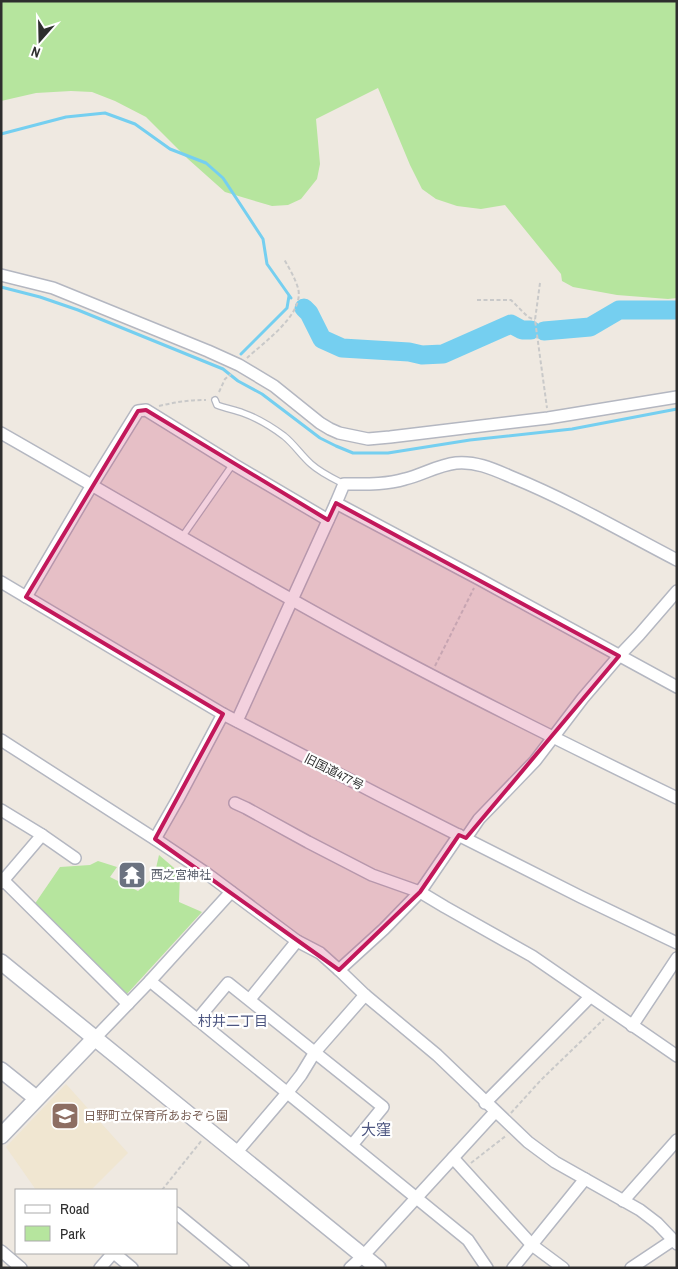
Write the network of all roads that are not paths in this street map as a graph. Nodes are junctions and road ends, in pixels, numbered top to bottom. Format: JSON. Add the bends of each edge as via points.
{"nodes":[{"id":1,"x":1,"y":275,"type":"edge"},
{"id":2,"x":677,"y":397,"type":"edge"},
{"id":3,"x":215,"y":400,"type":"road end"},
{"id":4,"x":1,"y":433,"type":"edge"},
{"id":5,"x":232,"y":464,"type":"junction"},
{"id":6,"x":344,"y":484,"type":"junction"},
{"id":7,"x":92,"y":485,"type":"junction"},
{"id":8,"x":336,"y":503,"type":"junction"},
{"id":9,"x":328,"y":520,"type":"junction"},
{"id":10,"x":182,"y":537,"type":"junction"},
{"id":11,"x":677,"y":560,"type":"edge"},
{"id":12,"x":1,"y":582,"type":"edge"},
{"id":13,"x":677,"y":591,"type":"edge"},
{"id":14,"x":26,"y":597,"type":"junction"},
{"id":15,"x":292,"y":600,"type":"junction"},
{"id":16,"x":619,"y":656,"type":"junction"},
{"id":17,"x":677,"y":687,"type":"edge"},
{"id":18,"x":224,"y":714,"type":"junction"},
{"id":19,"x":237,"y":721,"type":"junction"},
{"id":20,"x":554,"y":737,"type":"junction"},
{"id":21,"x":1,"y":740,"type":"edge"},
{"id":22,"x":677,"y":798,"type":"edge"},
{"id":23,"x":234,"y":803,"type":"dead end"},
{"id":24,"x":1,"y":810,"type":"edge"},
{"id":25,"x":42,"y":836,"type":"junction"},
{"id":26,"x":463,"y":837,"type":"junction"},
{"id":27,"x":155,"y":839,"type":"junction"},
{"id":28,"x":75,"y":858,"type":"dead end"},
{"id":29,"x":2,"y":881,"type":"edge"},
{"id":30,"x":231,"y":892,"type":"junction"},
{"id":31,"x":420,"y":892,"type":"junction"},
{"id":32,"x":675,"y":938,"type":"edge"},
{"id":33,"x":297,"y":940,"type":"junction"},
{"id":34,"x":677,"y":958,"type":"edge"},
{"id":35,"x":1,"y":962,"type":"edge"},
{"id":36,"x":339,"y":970,"type":"junction"},
{"id":37,"x":150,"y":981,"type":"junction"},
{"id":38,"x":365,"y":995,"type":"junction"},
{"id":39,"x":590,"y":997,"type":"junction"},
{"id":40,"x":250,"y":999,"type":"junction"},
{"id":41,"x":128,"y":1004,"type":"junction"},
{"id":42,"x":197,"y":1020,"type":"junction"},
{"id":43,"x":632,"y":1026,"type":"junction"},
{"id":44,"x":96,"y":1038,"type":"junction"},
{"id":45,"x":315,"y":1052,"type":"junction"},
{"id":46,"x":677,"y":1056,"type":"edge"},
{"id":47,"x":1,"y":1070,"type":"edge"},
{"id":48,"x":287,"y":1093,"type":"junction"},
{"id":49,"x":36,"y":1098,"type":"junction"},
{"id":50,"x":486,"y":1103,"type":"junction"},
{"id":51,"x":495,"y":1112,"type":"junction"},
{"id":52,"x":1,"y":1136,"type":"edge"},
{"id":53,"x":677,"y":1140,"type":"edge"},
{"id":54,"x":352,"y":1146,"type":"junction"},
{"id":55,"x":236,"y":1154,"type":"junction"},
{"id":56,"x":453,"y":1158,"type":"junction"},
{"id":57,"x":585,"y":1179,"type":"junction"},
{"id":58,"x":416,"y":1198,"type":"junction"},
{"id":59,"x":624,"y":1201,"type":"junction"},
{"id":60,"x":178,"y":1215,"type":"edge"},
{"id":61,"x":676,"y":1240,"type":"edge"},
{"id":62,"x":532,"y":1245,"type":"junction"},
{"id":63,"x":1,"y":1251,"type":"edge"},
{"id":64,"x":112,"y":1254,"type":"edge"},
{"id":65,"x":114,"y":1254,"type":"edge"},
{"id":66,"x":363,"y":1256,"type":"junction"},
{"id":67,"x":21,"y":1268,"type":"edge"},
{"id":68,"x":100,"y":1268,"type":"edge"},
{"id":69,"x":132,"y":1268,"type":"edge"},
{"id":70,"x":244,"y":1268,"type":"edge"},
{"id":71,"x":350,"y":1268,"type":"edge"},
{"id":72,"x":378,"y":1268,"type":"edge"},
{"id":73,"x":487,"y":1268,"type":"edge"},
{"id":74,"x":513,"y":1268,"type":"edge"},
{"id":75,"x":563,"y":1268,"type":"edge"},
{"id":76,"x":631,"y":1268,"type":"edge"}],
"edges":[{"from":1,"to":2,"type":"street","via":[[54,288],[208,350],[274,386],[330,429],[368,439],[548,418]]},
{"from":3,"to":6,"type":"lane","via":[[217,405],[243,413],[270,427],[299,450],[310,464]]},
{"from":4,"to":7,"type":"street"},
{"from":5,"to":7,"type":"street","via":[[146,410],[138,411]]},
{"from":5,"to":9,"type":"street"},
{"from":5,"to":10,"type":"lane"},
{"from":6,"to":8,"type":"street"},
{"from":6,"to":11,"type":"street","via":[[384,484],[456,463],[483,465],[575,506]]},
{"from":7,"to":10,"type":"street"},
{"from":7,"to":14,"type":"street"},
{"from":8,"to":9,"type":"street"},
{"from":8,"to":16,"type":"street"},
{"from":9,"to":15,"type":"street"},
{"from":10,"to":15,"type":"street"},
{"from":12,"to":14,"type":"street","name":"旧国道477号"},
{"from":13,"to":16,"type":"street"},
{"from":14,"to":18,"type":"street","name":"旧国道477号"},
{"from":15,"to":19,"type":"street"},
{"from":15,"to":20,"type":"street","via":[[430,675]]},
{"from":16,"to":17,"type":"street"},
{"from":16,"to":20,"type":"street"},
{"from":18,"to":19,"type":"street","name":"旧国道477号"},
{"from":18,"to":27,"type":"street"},
{"from":19,"to":26,"type":"street","name":"旧国道477号"},
{"from":20,"to":22,"type":"street"},
{"from":20,"to":26,"type":"street","via":[[521,777]]},
{"from":21,"to":27,"type":"street"},
{"from":23,"to":31,"type":"street","via":[[372,875]]},
{"from":24,"to":25,"type":"street"},
{"from":25,"to":28,"type":"street"},
{"from":25,"to":29,"type":"street"},
{"from":26,"to":31,"type":"street"},
{"from":26,"to":32,"type":"street","name":"旧国道477号","via":[[581,896]]},
{"from":27,"to":30,"type":"street"},
{"from":29,"to":41,"type":"street"},
{"from":30,"to":33,"type":"street"},
{"from":30,"to":37,"type":"street"},
{"from":31,"to":36,"type":"street"},
{"from":31,"to":39,"type":"street","via":[[532,956]]},
{"from":33,"to":36,"type":"street","via":[[320,953]]},
{"from":33,"to":40,"type":"street"},
{"from":34,"to":43,"type":"street"},
{"from":35,"to":44,"type":"street"},
{"from":36,"to":38,"type":"street"},
{"from":37,"to":41,"type":"street"},
{"from":37,"to":42,"type":"street"},
{"from":38,"to":45,"type":"street"},
{"from":38,"to":50,"type":"street","via":[[437,1055]]},
{"from":39,"to":43,"type":"street"},
{"from":39,"to":50,"type":"street"},
{"from":40,"to":42,"type":"street","via":[[228,982]]},
{"from":40,"to":45,"type":"street"},
{"from":41,"to":44,"type":"street"},
{"from":42,"to":48,"type":"street"},
{"from":43,"to":46,"type":"street"},
{"from":44,"to":49,"type":"street"},
{"from":44,"to":55,"type":"street"},
{"from":45,"to":48,"type":"street"},
{"from":45,"to":54,"type":"street","via":[[383,1108]]},
{"from":47,"to":49,"type":"street"},
{"from":48,"to":54,"type":"street"},
{"from":48,"to":55,"type":"street"},
{"from":49,"to":52,"type":"street"},
{"from":50,"to":51,"type":"street"},
{"from":51,"to":56,"type":"street"},
{"from":51,"to":57,"type":"street","via":[[543,1154]]},
{"from":53,"to":59,"type":"street"},
{"from":54,"to":58,"type":"street"},
{"from":55,"to":66,"type":"street"},
{"from":56,"to":58,"type":"street"},
{"from":56,"to":62,"type":"street"},
{"from":57,"to":59,"type":"street"},
{"from":57,"to":62,"type":"street"},
{"from":58,"to":66,"type":"street"},
{"from":58,"to":73,"type":"street","via":[[468,1240]]},
{"from":59,"to":61,"type":"street"},
{"from":60,"to":70,"type":"street"},
{"from":61,"to":76,"type":"street"},
{"from":62,"to":74,"type":"street"},
{"from":62,"to":75,"type":"street"},
{"from":63,"to":67,"type":"street"},
{"from":64,"to":68,"type":"street"},
{"from":65,"to":69,"type":"street"},
{"from":66,"to":71,"type":"street"},
{"from":66,"to":72,"type":"street"}]}
